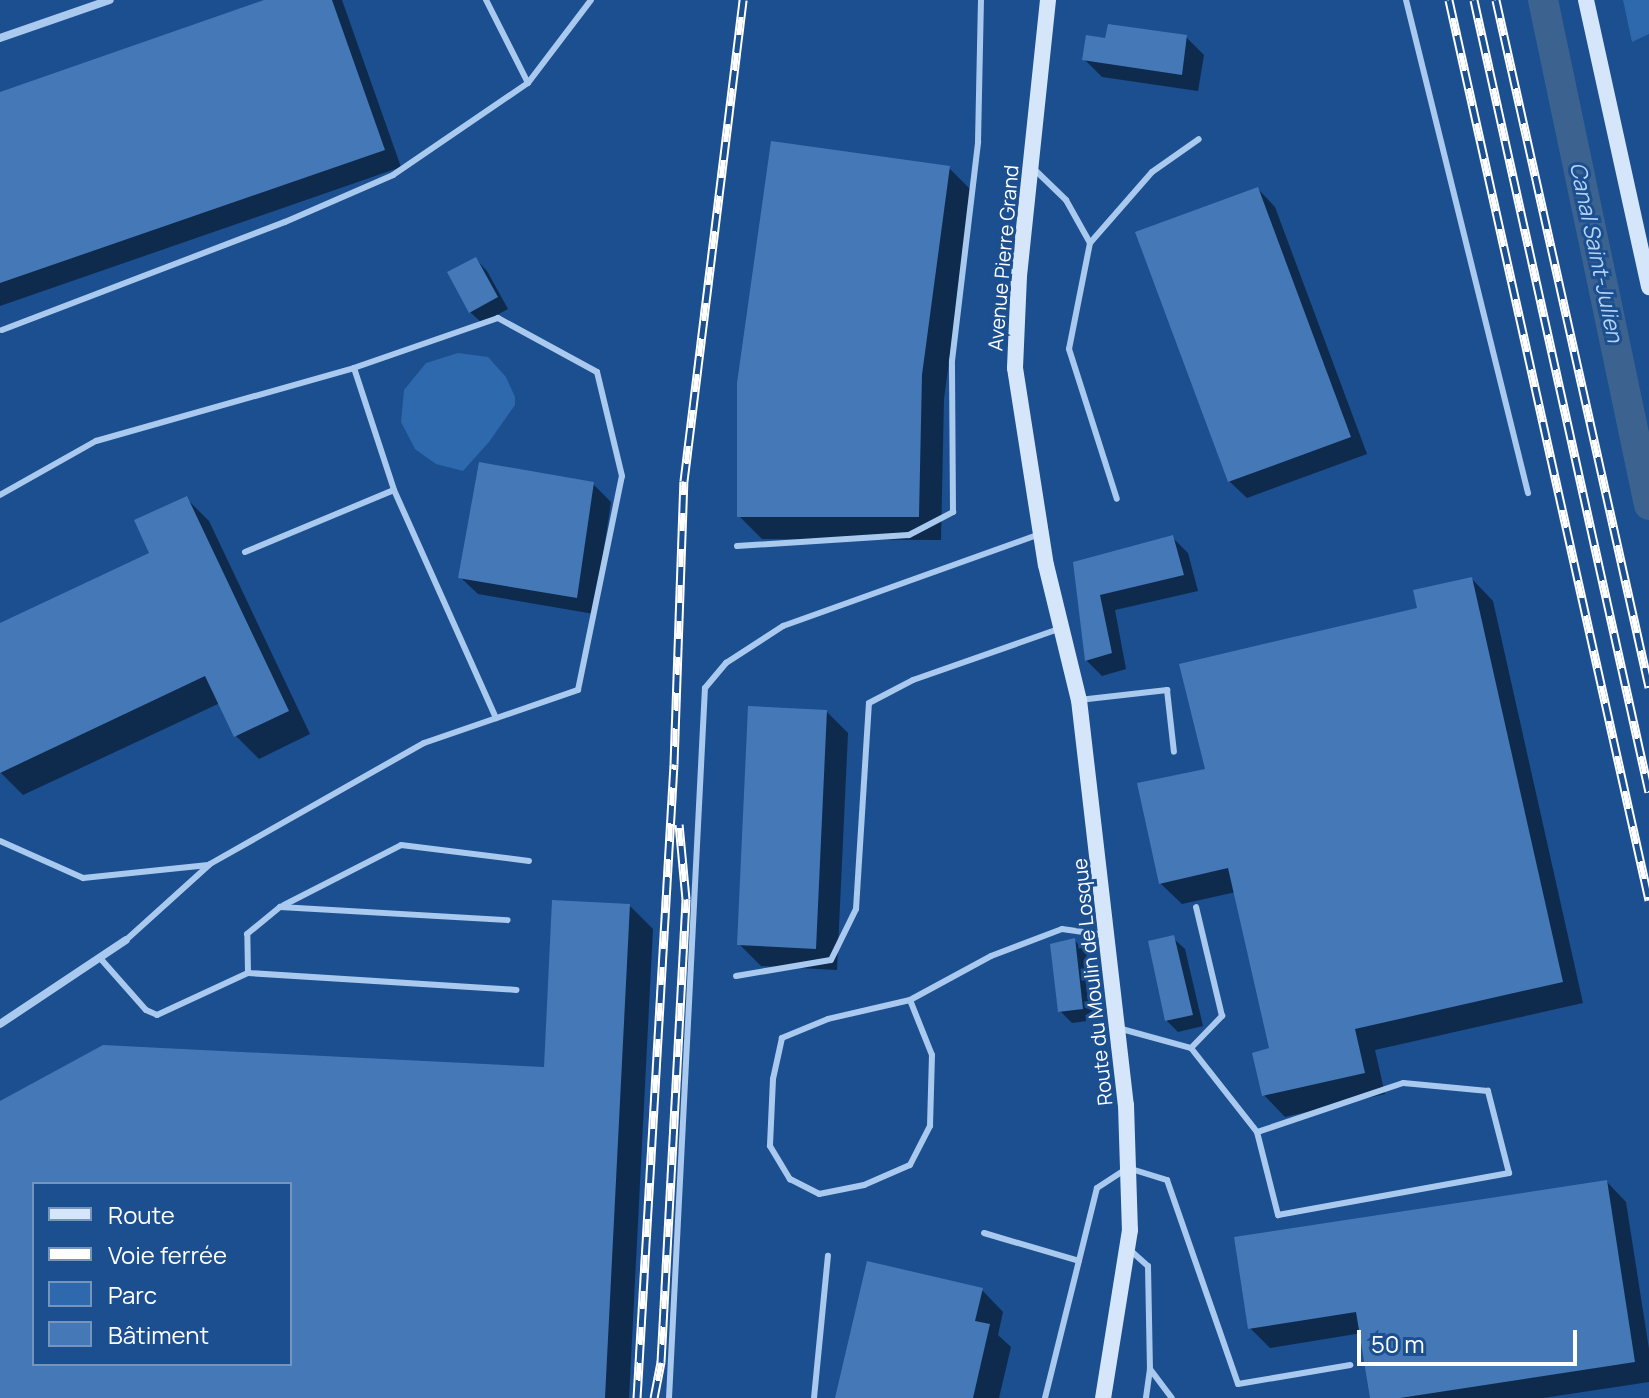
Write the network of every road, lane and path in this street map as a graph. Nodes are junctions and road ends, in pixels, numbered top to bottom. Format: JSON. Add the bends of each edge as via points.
{"nodes":[{"id":1,"x":110,"y":0,"type":"edge"},
{"id":2,"x":486,"y":0,"type":"edge"},
{"id":3,"x":591,"y":0,"type":"edge"},
{"id":4,"x":981,"y":0,"type":"edge"},
{"id":5,"x":1048,"y":0,"type":"edge"},
{"id":6,"x":1406,"y":0,"type":"edge"},
{"id":7,"x":1586,"y":0,"type":"edge"},
{"id":8,"x":0,"y":38,"type":"edge"},
{"id":9,"x":528,"y":83,"type":"junction"},
{"id":10,"x":1199,"y":139,"type":"dead end"},
{"id":11,"x":1031,"y":165,"type":"junction"},
{"id":12,"x":1090,"y":243,"type":"junction"},
{"id":13,"x":1649,"y":287,"type":"edge"},
{"id":14,"x":2,"y":330,"type":"dead end"},
{"id":15,"x":354,"y":368,"type":"junction"},
{"id":16,"x":394,"y":490,"type":"junction"},
{"id":17,"x":1528,"y":493,"type":"dead end"},
{"id":18,"x":0,"y":495,"type":"edge"},
{"id":19,"x":1117,"y":499,"type":"dead end"},
{"id":20,"x":1041,"y":533,"type":"junction"},
{"id":21,"x":737,"y":546,"type":"dead end"},
{"id":22,"x":245,"y":552,"type":"dead end"},
{"id":23,"x":1046,"y":565,"type":"joint"},
{"id":24,"x":1062,"y":628,"type":"junction"},
{"id":25,"x":1079,"y":700,"type":"junction"},
{"id":26,"x":496,"y":718,"type":"junction"},
{"id":27,"x":1174,"y":752,"type":"dead end"},
{"id":28,"x":0,"y":841,"type":"edge"},
{"id":29,"x":529,"y":861,"type":"dead end"},
{"id":30,"x":210,"y":864,"type":"junction"},
{"id":31,"x":280,"y":907,"type":"junction"},
{"id":32,"x":1196,"y":907,"type":"dead end"},
{"id":33,"x":508,"y":920,"type":"dead end"},
{"id":34,"x":1109,"y":936,"type":"junction"},
{"id":35,"x":126,"y":940,"type":"joint"},
{"id":36,"x":100,"y":958,"type":"junction"},
{"id":37,"x":248,"y":973,"type":"junction"},
{"id":38,"x":736,"y":976,"type":"dead end"},
{"id":39,"x":516,"y":990,"type":"dead end"},
{"id":40,"x":910,"y":1000,"type":"junction"},
{"id":41,"x":0,"y":1024,"type":"edge"},
{"id":42,"x":1118,"y":1028,"type":"junction"},
{"id":43,"x":1191,"y":1048,"type":"junction"},
{"id":44,"x":1257,"y":1132,"type":"junction"},
{"id":45,"x":1128,"y":1168,"type":"junction"},
{"id":46,"x":984,"y":1233,"type":"dead end"},
{"id":47,"x":1127,"y":1248,"type":"junction"},
{"id":48,"x":828,"y":1256,"type":"dead end"},
{"id":49,"x":1079,"y":1261,"type":"junction"},
{"id":50,"x":1350,"y":1365,"type":"dead end"},
{"id":51,"x":1150,"y":1369,"type":"junction"},
{"id":52,"x":669,"y":1398,"type":"edge"},
{"id":53,"x":814,"y":1398,"type":"edge"},
{"id":54,"x":1045,"y":1398,"type":"edge"},
{"id":55,"x":1103,"y":1398,"type":"edge"},
{"id":56,"x":1146,"y":1398,"type":"edge"},
{"id":57,"x":1172,"y":1398,"type":"edge"}],
"edges":[{"from":1,"to":8,"type":"street"},
{"from":2,"to":9,"type":"lane"},
{"from":3,"to":9,"type":"lane"},
{"from":4,"to":21,"type":"lane","via":[[978,142],[952,361],[953,512],[909,535]]},
{"from":5,"to":11,"type":"street","name":"Avenue Pierre Grand"},
{"from":6,"to":17,"type":"lane"},
{"from":7,"to":13,"type":"street"},
{"from":9,"to":14,"type":"lane","via":[[393,175]]},
{"from":10,"to":12,"type":"lane","via":[[1152,172]]},
{"from":11,"to":12,"type":"lane","via":[[1066,200]]},
{"from":11,"to":20,"type":"street","name":"Avenue Pierre Grand","via":[[1015,368]]},
{"from":12,"to":19,"type":"lane","via":[[1069,349]]},
{"from":15,"to":16,"type":"lane"},
{"from":15,"to":18,"type":"lane","via":[[96,441]]},
{"from":15,"to":26,"type":"lane","via":[[498,318],[597,372],[622,476],[578,690]]},
{"from":16,"to":22,"type":"lane"},
{"from":16,"to":26,"type":"lane"},
{"from":20,"to":23,"type":"street","name":"Avenue Pierre Grand"},
{"from":20,"to":52,"type":"lane","via":[[783,626],[726,663],[705,688]]},
{"from":23,"to":24,"type":"street","name":"Route du Moulin de Losque"},
{"from":24,"to":25,"type":"street","name":"Route du Moulin de Losque"},
{"from":24,"to":38,"type":"lane","via":[[913,680],[869,703],[856,909],[844,935],[831,960]]},
{"from":25,"to":27,"type":"lane","via":[[1167,690]]},
{"from":25,"to":34,"type":"street","name":"Route du Moulin de Losque"},
{"from":26,"to":30,"type":"lane","via":[[424,743]]},
{"from":28,"to":30,"type":"lane","via":[[83,878]]},
{"from":29,"to":31,"type":"lane","via":[[401,845]]},
{"from":30,"to":35,"type":"lane"},
{"from":31,"to":33,"type":"lane"},
{"from":31,"to":37,"type":"lane","via":[[247,934]]},
{"from":32,"to":43,"type":"lane","via":[[1222,1016]]},
{"from":34,"to":40,"type":"lane","via":[[1062,929],[991,956]]},
{"from":34,"to":42,"type":"street","name":"Route du Moulin de Losque"},
{"from":35,"to":36,"type":"street"},
{"from":36,"to":37,"type":"lane","via":[[146,1010],[157,1015]]},
{"from":36,"to":41,"type":"street"},
{"from":37,"to":39,"type":"lane"},
{"from":40,"to":40,"type":"lane","via":[[932,1055],[930,1126],[910,1165],[864,1185],[819,1194],[790,1179],[770,1146],[773,1079],[782,1038],[828,1019]]},
{"from":42,"to":43,"type":"lane"},
{"from":42,"to":45,"type":"street","name":"Route du Moulin de Losque"},
{"from":43,"to":44,"type":"lane"},
{"from":44,"to":44,"type":"lane","via":[[1278,1215],[1509,1173],[1488,1091],[1403,1083]]},
{"from":45,"to":47,"type":"street","name":"Route du Moulin de Losque"},
{"from":45,"to":49,"type":"lane","via":[[1097,1188]]},
{"from":45,"to":50,"type":"lane","via":[[1167,1180],[1238,1384]]},
{"from":46,"to":49,"type":"lane"},
{"from":47,"to":51,"type":"lane","via":[[1148,1266]]},
{"from":47,"to":55,"type":"street","name":"Route du Moulin de Losque"},
{"from":48,"to":53,"type":"lane"},
{"from":49,"to":54,"type":"lane"},
{"from":51,"to":56,"type":"lane"},
{"from":51,"to":57,"type":"lane"}]}
